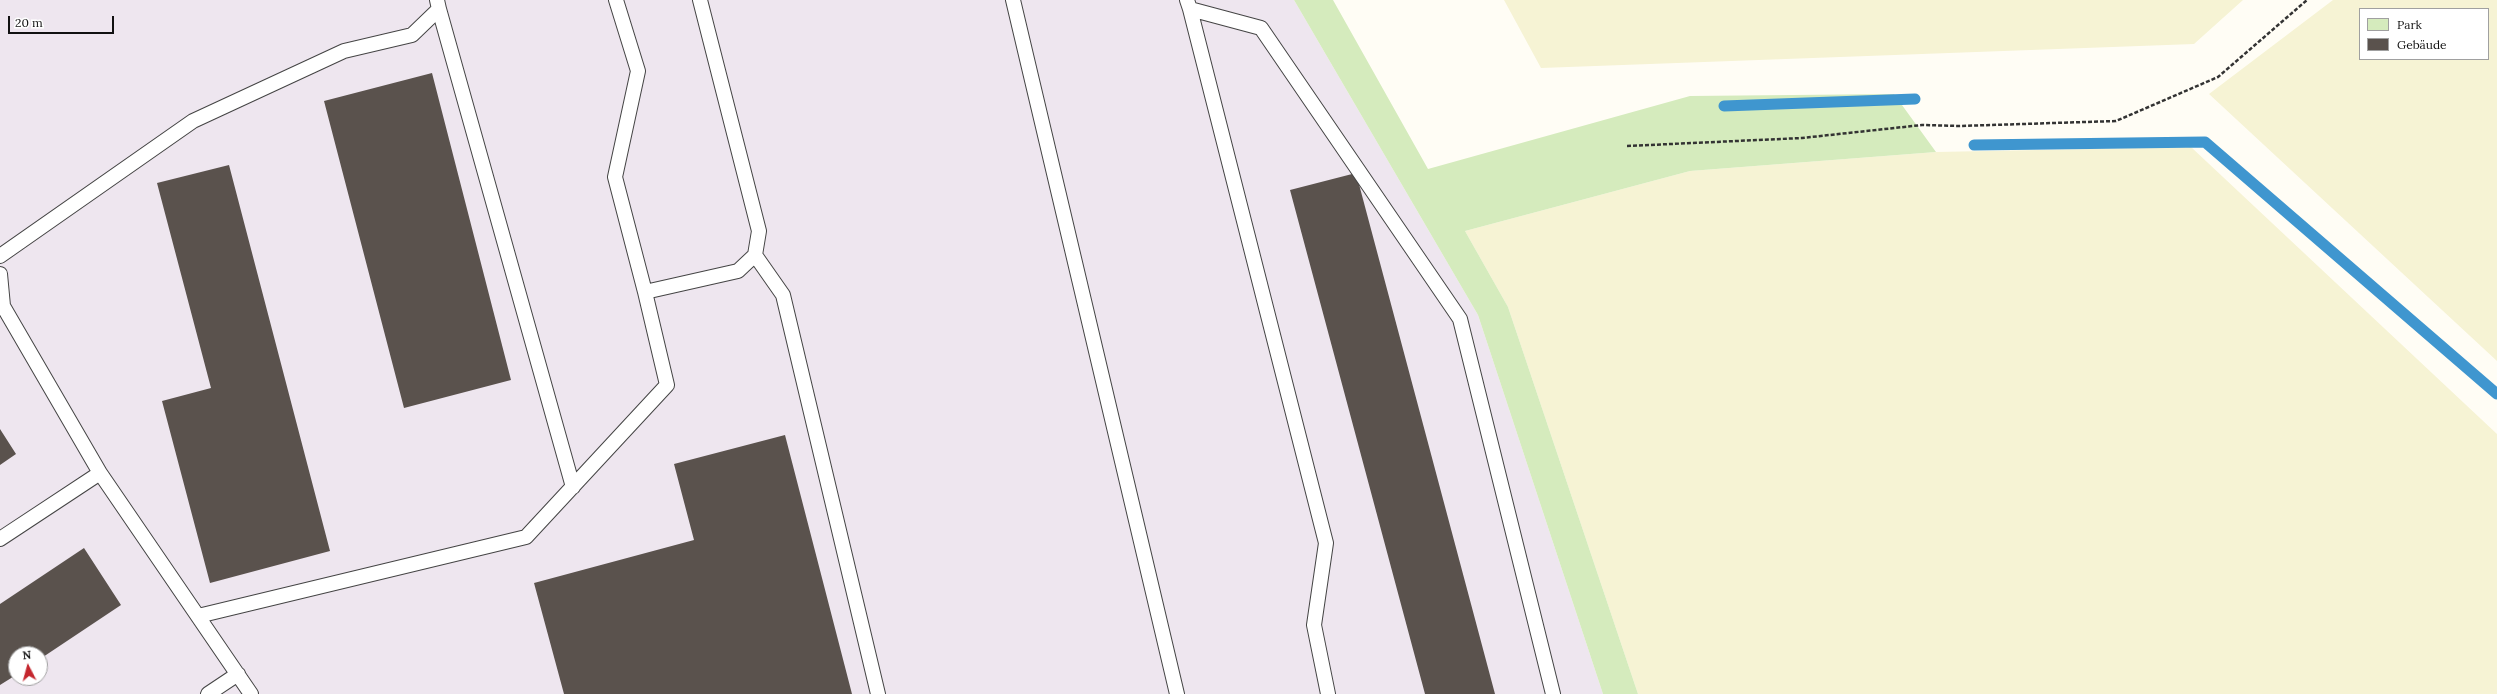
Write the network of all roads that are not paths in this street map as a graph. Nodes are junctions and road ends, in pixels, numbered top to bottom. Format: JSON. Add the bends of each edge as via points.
{"nodes":[{"id":1,"x":616,"y":0,"type":"edge"},
{"id":2,"x":700,"y":0,"type":"edge"},
{"id":3,"x":1013,"y":0,"type":"edge"},
{"id":4,"x":438,"y":4,"type":"edge"},
{"id":5,"x":1188,"y":5,"type":"edge"},
{"id":6,"x":0,"y":256,"type":"edge"},
{"id":7,"x":755,"y":256,"type":"junction"},
{"id":8,"x":0,"y":274,"type":"edge"},
{"id":9,"x":645,"y":292,"type":"junction"},
{"id":10,"x":100,"y":473,"type":"junction"},
{"id":11,"x":573,"y":487,"type":"junction"},
{"id":12,"x":0,"y":539,"type":"edge"},
{"id":13,"x":198,"y":616,"type":"junction"},
{"id":14,"x":238,"y":674,"type":"junction"},
{"id":15,"x":208,"y":694,"type":"edge"},
{"id":16,"x":251,"y":694,"type":"edge"},
{"id":17,"x":878,"y":694,"type":"edge"},
{"id":18,"x":1176,"y":694,"type":"edge"},
{"id":19,"x":1328,"y":694,"type":"edge"},
{"id":20,"x":1553,"y":694,"type":"edge"}],
"edges":[{"from":1,"to":9,"type":"lane","via":[[638,71],[615,177]]},
{"from":2,"to":7,"type":"lane","via":[[759,231]]},
{"from":3,"to":18,"type":"lane"},
{"from":4,"to":6,"type":"lane","via":[[412,35],[344,51],[193,121]]},
{"from":4,"to":11,"type":"lane"},
{"from":5,"to":19,"type":"lane","via":[[1326,543],[1314,625]]},
{"from":5,"to":20,"type":"lane","via":[[1261,28],[1460,319]]},
{"from":7,"to":9,"type":"lane","via":[[738,271]]},
{"from":7,"to":17,"type":"lane","via":[[783,294]]},
{"from":8,"to":10,"type":"lane","via":[[3,306]]},
{"from":9,"to":11,"type":"lane","via":[[667,385]]},
{"from":10,"to":12,"type":"lane"},
{"from":10,"to":13,"type":"lane"},
{"from":11,"to":13,"type":"lane","via":[[526,537]]},
{"from":13,"to":14,"type":"lane"},
{"from":14,"to":15,"type":"lane"},
{"from":14,"to":16,"type":"lane"}]}
